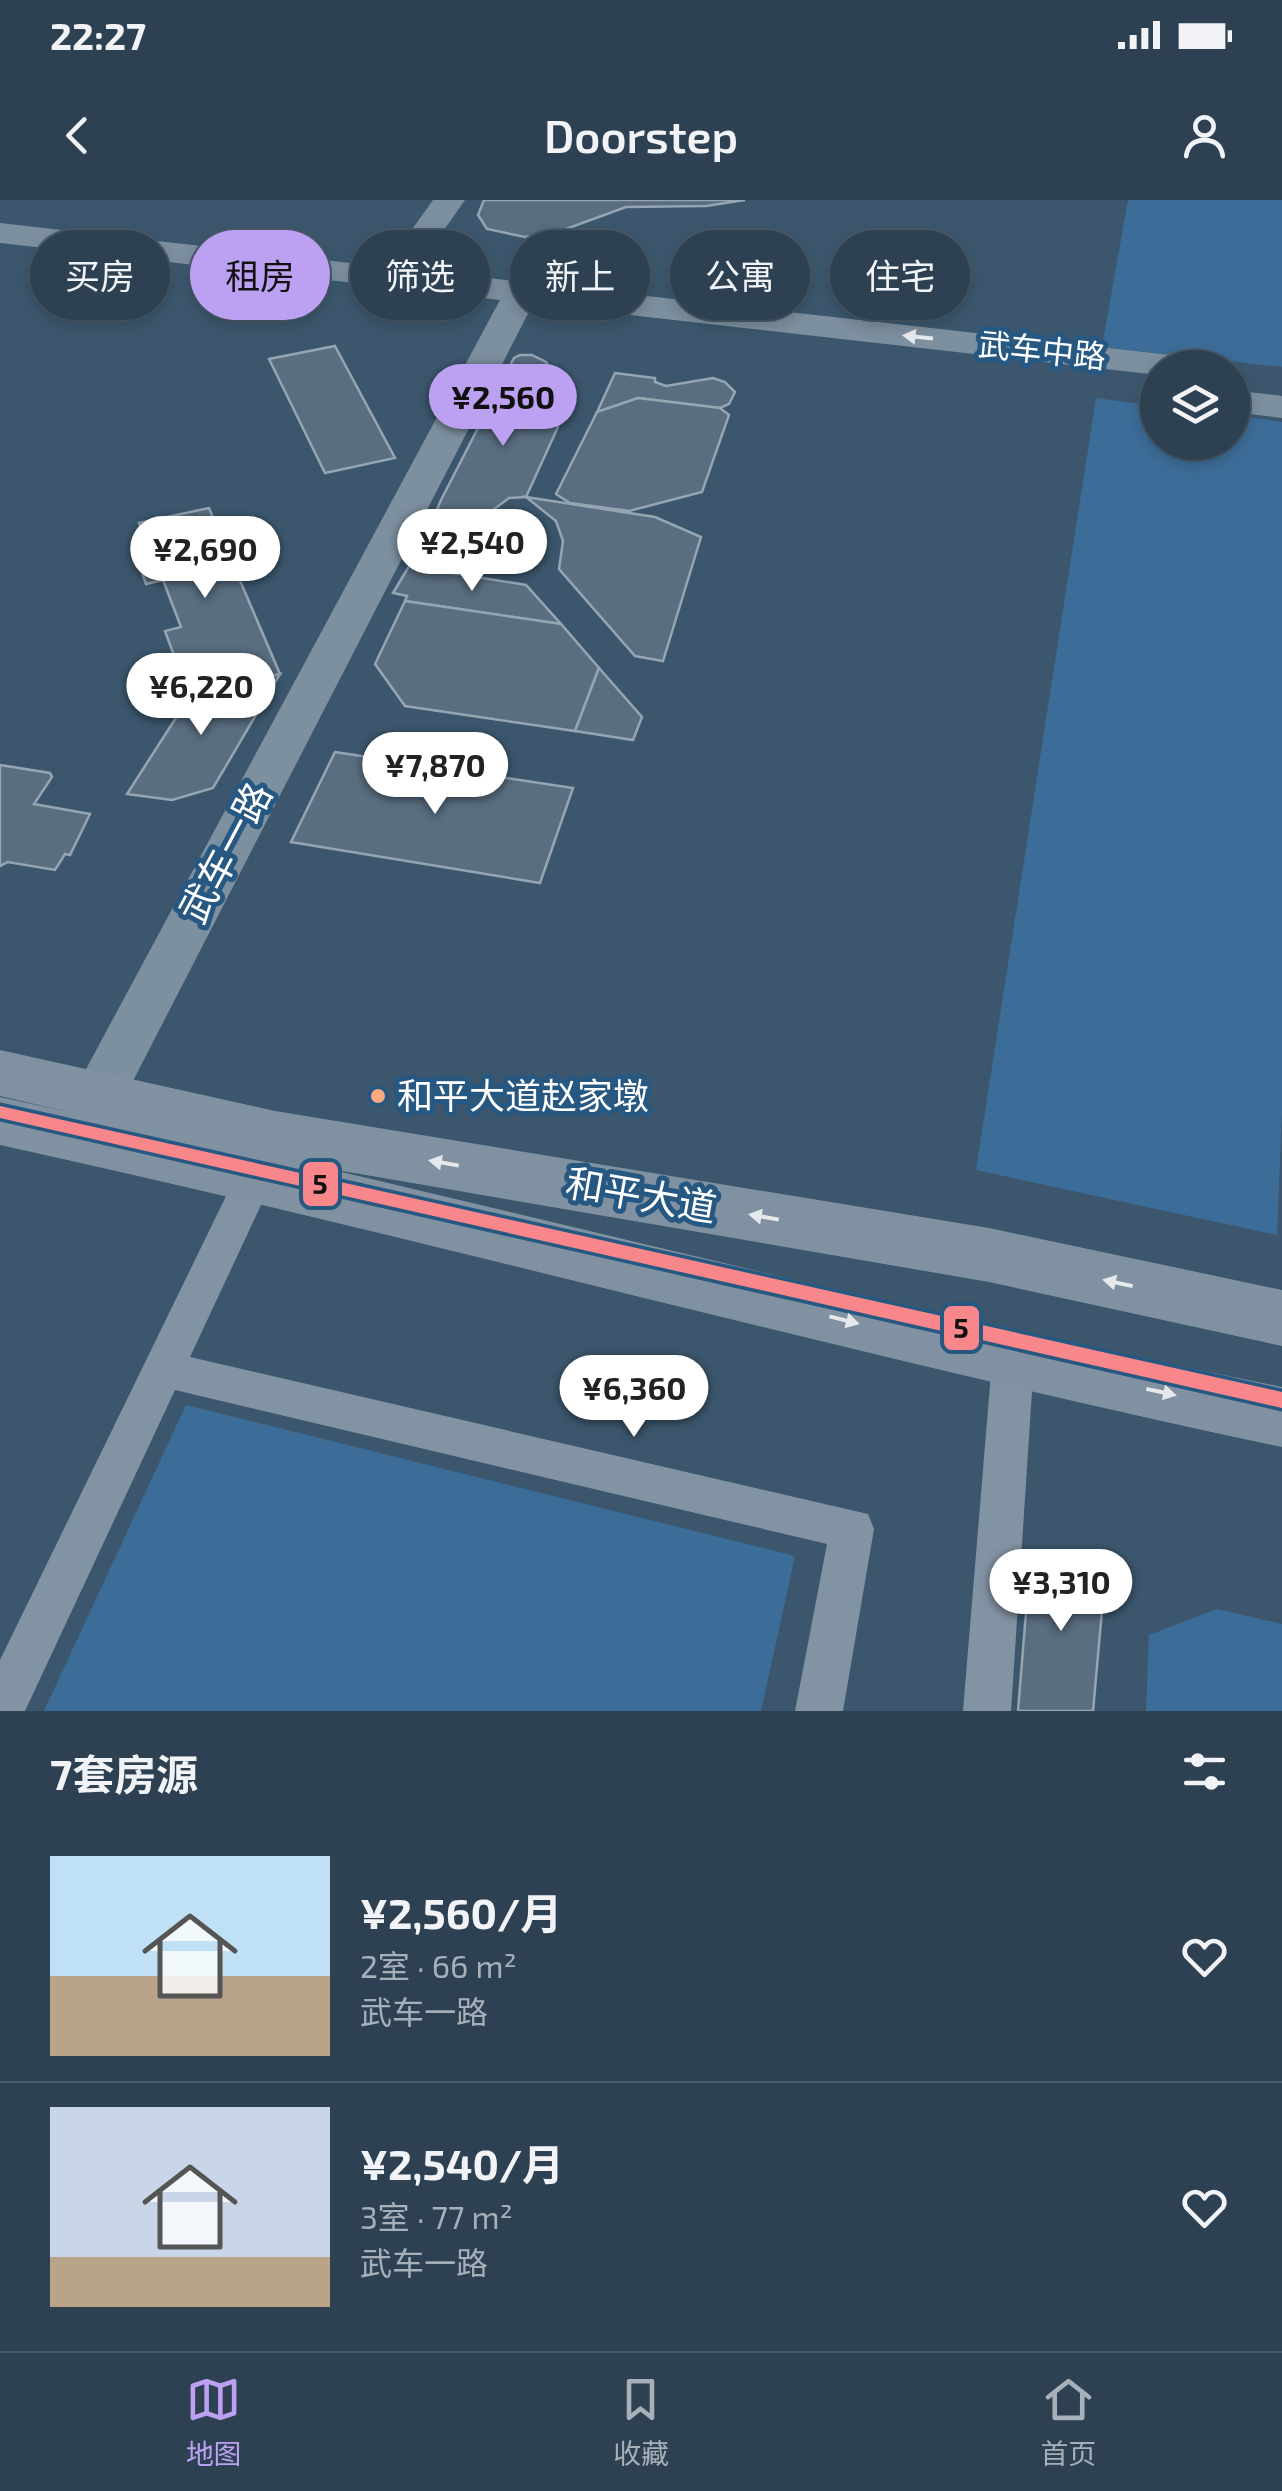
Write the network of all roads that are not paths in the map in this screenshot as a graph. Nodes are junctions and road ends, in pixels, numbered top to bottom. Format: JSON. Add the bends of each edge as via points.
{"nodes":[{"id":1,"x":449,"y":200,"type":"edge"},
{"id":2,"x":428,"y":230,"type":"edge"},
{"id":3,"x":0,"y":233,"type":"edge"},
{"id":4,"x":0,"y":257,"type":"edge"},
{"id":5,"x":350,"y":285,"type":"edge"},
{"id":6,"x":350,"y":287,"type":"edge"},
{"id":7,"x":510,"y":314,"type":"edge"},
{"id":8,"x":650,"y":318,"type":"edge"},
{"id":9,"x":626,"y":320,"type":"edge"},
{"id":10,"x":1140,"y":363,"type":"edge"},
{"id":11,"x":1250,"y":374,"type":"edge"},
{"id":12,"x":1282,"y":378,"type":"edge"},
{"id":13,"x":1140,"y":390,"type":"edge"},
{"id":14,"x":1250,"y":403,"type":"edge"},
{"id":15,"x":1282,"y":407,"type":"edge"},
{"id":16,"x":0,"y":1072,"type":"edge"},
{"id":17,"x":99,"y":1095,"type":"junction"},
{"id":18,"x":0,"y":1122,"type":"edge"},
{"id":19,"x":265,"y":1156,"type":"junction"},
{"id":20,"x":1282,"y":1318,"type":"edge"},
{"id":21,"x":1012,"y":1361,"type":"junction"},
{"id":22,"x":163,"y":1369,"type":"junction"},
{"id":23,"x":1282,"y":1417,"type":"edge"},
{"id":24,"x":0,"y":1711,"type":"edge"},
{"id":25,"x":819,"y":1711,"type":"edge"},
{"id":26,"x":987,"y":1711,"type":"edge"}],
"edges":[{"from":1,"to":2,"type":"street"},
{"from":3,"to":5,"type":"street","name":"武车中路"},
{"from":4,"to":6,"type":"street","name":"武车中路"},
{"from":7,"to":17,"type":"street","name":"武车一路"},
{"from":10,"to":8,"type":"street","name":"武车中路","one_way":true},
{"from":9,"to":13,"type":"street","name":"武车中路"},
{"from":11,"to":12,"type":"street"},
{"from":14,"to":15,"type":"street"},
{"from":16,"to":17,"type":"main road","name":"和平大道"},
{"from":17,"to":19,"type":"main road","name":"和平大道"},
{"from":18,"to":19,"type":"main road","name":"和平大道"},
{"from":20,"to":19,"type":"main road","name":"和平大道","one_way":true,"via":[[989,1255]]},
{"from":19,"to":21,"type":"main road","name":"和平大道","one_way":true},
{"from":19,"to":22,"type":"street"},
{"from":21,"to":23,"type":"main road","name":"和平大道","one_way":true},
{"from":21,"to":26,"type":"street"},
{"from":22,"to":24,"type":"street"},
{"from":22,"to":25,"type":"street","via":[[852,1529]]}]}
